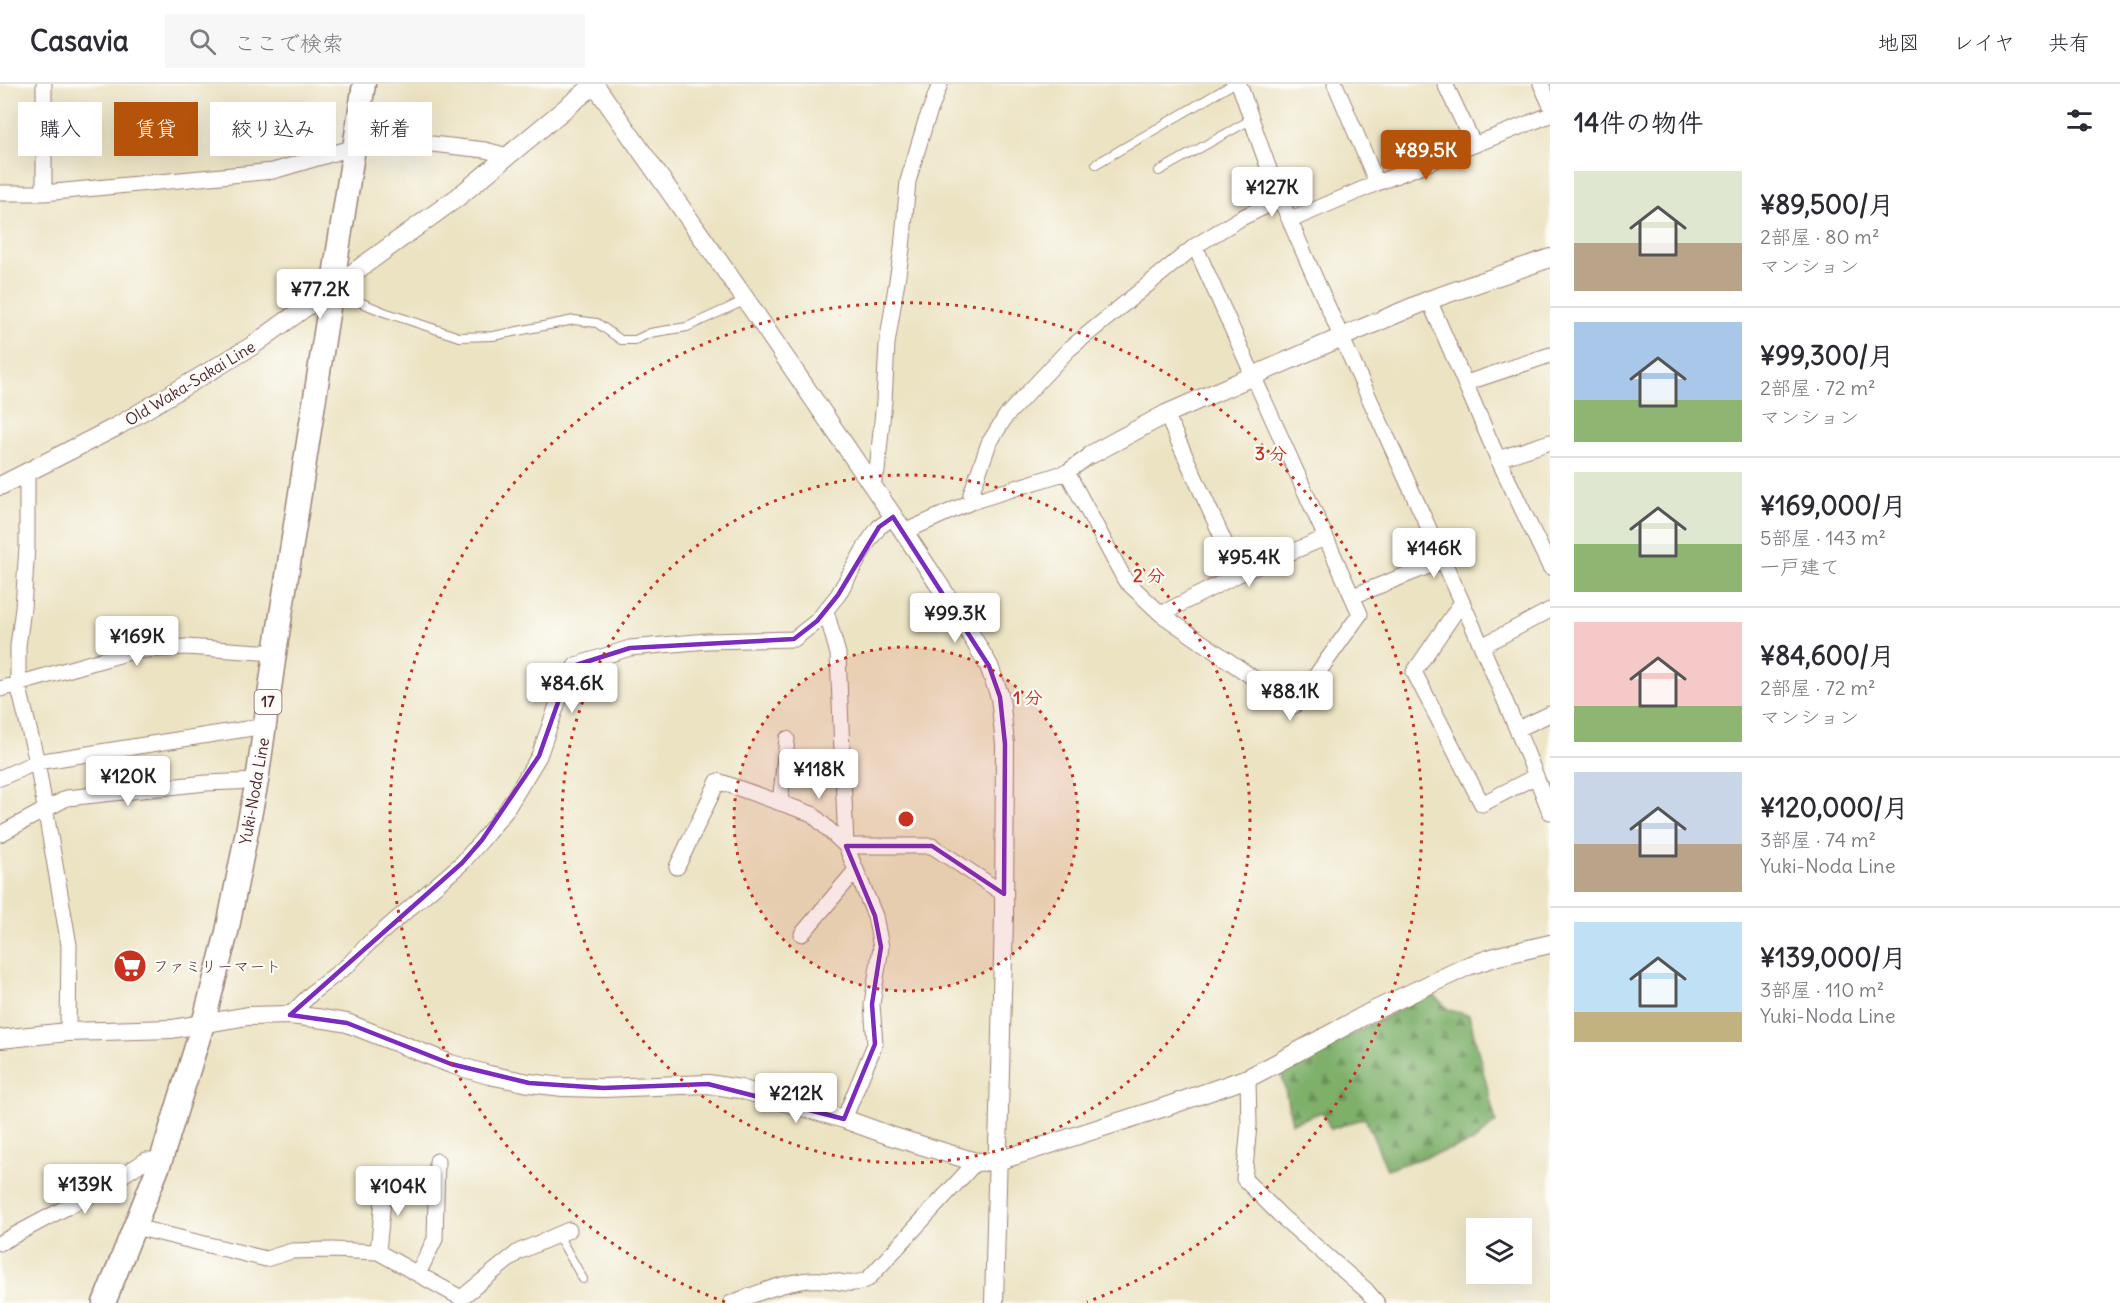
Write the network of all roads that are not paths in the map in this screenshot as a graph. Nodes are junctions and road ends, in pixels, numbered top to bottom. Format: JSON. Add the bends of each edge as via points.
{"nodes":[{"id":1,"x":44,"y":84,"type":"edge"},
{"id":2,"x":364,"y":84,"type":"edge"},
{"id":3,"x":595,"y":84,"type":"edge"},
{"id":4,"x":940,"y":84,"type":"edge"},
{"id":5,"x":1233,"y":84,"type":"edge"},
{"id":6,"x":1239,"y":84,"type":"edge"},
{"id":7,"x":1335,"y":84,"type":"edge"},
{"id":8,"x":1445,"y":84,"type":"edge"},
{"id":9,"x":1541,"y":84,"type":"edge"},
{"id":10,"x":361,"y":102,"type":"edge"},
{"id":11,"x":1550,"y":104,"type":"edge"},
{"id":12,"x":1550,"y":115,"type":"edge"},
{"id":13,"x":1252,"y":119,"type":"junction"},
{"id":14,"x":432,"y":144,"type":"edge"},
{"id":15,"x":1474,"y":145,"type":"junction"},
{"id":16,"x":348,"y":149,"type":"edge"},
{"id":17,"x":354,"y":156,"type":"edge"},
{"id":18,"x":508,"y":156,"type":"junction"},
{"id":19,"x":1096,"y":164,"type":"dead end"},
{"id":20,"x":1159,"y":171,"type":"dead end"},
{"id":21,"x":1377,"y":183,"type":"junction"},
{"id":22,"x":0,"y":193,"type":"edge"},
{"id":23,"x":44,"y":193,"type":"junction"},
{"id":24,"x":1281,"y":200,"type":"junction"},
{"id":25,"x":1291,"y":220,"type":"junction"},
{"id":26,"x":1195,"y":246,"type":"junction"},
{"id":27,"x":1550,"y":258,"type":"edge"},
{"id":28,"x":338,"y":293,"type":"junction"},
{"id":29,"x":746,"y":300,"type":"junction"},
{"id":30,"x":1429,"y":300,"type":"junction"},
{"id":31,"x":1342,"y":337,"type":"junction"},
{"id":32,"x":1550,"y":355,"type":"edge"},
{"id":33,"x":1253,"y":376,"type":"junction"},
{"id":34,"x":1466,"y":383,"type":"junction"},
{"id":35,"x":1166,"y":414,"type":"junction"},
{"id":36,"x":1550,"y":442,"type":"edge"},
{"id":37,"x":1092,"y":454,"type":"joint"},
{"id":38,"x":1498,"y":459,"type":"junction"},
{"id":39,"x":1067,"y":471,"type":"junction"},
{"id":40,"x":27,"y":473,"type":"junction"},
{"id":41,"x":0,"y":486,"type":"edge"},
{"id":42,"x":872,"y":486,"type":"junction"},
{"id":43,"x":971,"y":502,"type":"junction"},
{"id":44,"x":893,"y":517,"type":"junction"},
{"id":45,"x":904,"y":532,"type":"junction"},
{"id":46,"x":1325,"y":538,"type":"junction"},
{"id":47,"x":1544,"y":538,"type":"edge"},
{"id":48,"x":1444,"y":560,"type":"junction"},
{"id":49,"x":1550,"y":567,"type":"edge"},
{"id":50,"x":1239,"y":574,"type":"junction"},
{"id":51,"x":1353,"y":596,"type":"junction"},
{"id":52,"x":1462,"y":602,"type":"junction"},
{"id":53,"x":1550,"y":610,"type":"edge"},
{"id":54,"x":826,"y":611,"type":"junction"},
{"id":55,"x":1161,"y":614,"type":"junction"},
{"id":56,"x":1482,"y":646,"type":"junction"},
{"id":57,"x":275,"y":653,"type":"junction"},
{"id":58,"x":18,"y":684,"type":"junction"},
{"id":59,"x":0,"y":688,"type":"edge"},
{"id":60,"x":1550,"y":714,"type":"edge"},
{"id":61,"x":265,"y":726,"type":"junction"},
{"id":62,"x":1518,"y":729,"type":"junction"},
{"id":63,"x":788,"y":739,"type":"dead end"},
{"id":64,"x":37,"y":762,"type":"junction"},
{"id":65,"x":1536,"y":776,"type":"junction"},
{"id":66,"x":0,"y":778,"type":"edge"},
{"id":67,"x":257,"y":781,"type":"junction"},
{"id":68,"x":780,"y":803,"type":"junction"},
{"id":69,"x":45,"y":810,"type":"junction"},
{"id":70,"x":1550,"y":812,"type":"edge"},
{"id":71,"x":0,"y":834,"type":"edge"},
{"id":72,"x":846,"y":846,"type":"junction"},
{"id":73,"x":677,"y":867,"type":"dead end"},
{"id":74,"x":856,"y":870,"type":"junction"},
{"id":75,"x":1004,"y":894,"type":"junction"},
{"id":76,"x":802,"y":934,"type":"dead end"},
{"id":77,"x":1550,"y":944,"type":"edge"},
{"id":78,"x":290,"y":1015,"type":"junction"},
{"id":79,"x":203,"y":1024,"type":"junction"},
{"id":80,"x":68,"y":1032,"type":"junction"},
{"id":81,"x":0,"y":1039,"type":"edge"},
{"id":82,"x":1248,"y":1078,"type":"junction"},
{"id":83,"x":844,"y":1119,"type":"junction"},
{"id":84,"x":161,"y":1160,"type":"junction"},
{"id":85,"x":437,"y":1161,"type":"dead end"},
{"id":86,"x":998,"y":1161,"type":"junction"},
{"id":87,"x":975,"y":1162,"type":"junction"},
{"id":88,"x":385,"y":1179,"type":"dead end"},
{"id":89,"x":135,"y":1227,"type":"junction"},
{"id":90,"x":563,"y":1232,"type":"joint"},
{"id":91,"x":0,"y":1243,"type":"edge"},
{"id":92,"x":378,"y":1252,"type":"junction"},
{"id":93,"x":418,"y":1274,"type":"junction"},
{"id":94,"x":583,"y":1279,"type":"dead end"},
{"id":95,"x":459,"y":1300,"type":"edge"},
{"id":96,"x":104,"y":1303,"type":"edge"},
{"id":97,"x":731,"y":1303,"type":"edge"},
{"id":98,"x":994,"y":1303,"type":"edge"},
{"id":99,"x":1377,"y":1303,"type":"edge"}],
"edges":[{"from":1,"to":23,"type":"street"},
{"from":2,"to":10,"type":"main road","name":"Yuki-Noda Line","number":"17"},
{"from":3,"to":18,"type":"street","name":"Old Waka-Sakai Line"},
{"from":3,"to":29,"type":"street"},
{"from":4,"to":42,"type":"street","via":[[908,181],[887,344],[877,471]]},
{"from":5,"to":19,"type":"lane"},
{"from":6,"to":13,"type":"street"},
{"from":7,"to":21,"type":"street"},
{"from":8,"to":15,"type":"street"},
{"from":9,"to":11,"type":"street"},
{"from":12,"to":15,"type":"street"},
{"from":13,"to":20,"type":"lane"},
{"from":13,"to":24,"type":"street"},
{"from":14,"to":18,"type":"street"},
{"from":15,"to":21,"type":"street"},
{"from":16,"to":23,"type":"street","via":[[273,171]]},
{"from":17,"to":28,"type":"main road","name":"Yuki-Noda Line","number":"17"},
{"from":18,"to":28,"type":"street","name":"Old Waka-Sakai Line"},
{"from":21,"to":25,"type":"street"},
{"from":22,"to":23,"type":"street"},
{"from":24,"to":25,"type":"street"},
{"from":24,"to":26,"type":"street"},
{"from":25,"to":31,"type":"street"},
{"from":26,"to":33,"type":"street"},
{"from":26,"to":43,"type":"street","via":[[1068,350],[1006,416],[989,443]]},
{"from":27,"to":30,"type":"street"},
{"from":28,"to":29,"type":"lane","via":[[459,337],[493,336],[574,320],[597,322],[621,340],[687,327]]},
{"from":28,"to":40,"type":"street","name":"Old Waka-Sakai Line","via":[[116,427]]},
{"from":28,"to":57,"type":"main road","name":"Yuki-Noda Line","number":"17"},
{"from":29,"to":42,"type":"street"},
{"from":30,"to":31,"type":"street"},
{"from":30,"to":34,"type":"street"},
{"from":31,"to":33,"type":"street"},
{"from":31,"to":48,"type":"street"},
{"from":32,"to":34,"type":"street"},
{"from":33,"to":35,"type":"street"},
{"from":33,"to":46,"type":"street"},
{"from":34,"to":38,"type":"street"},
{"from":35,"to":37,"type":"street"},
{"from":35,"to":50,"type":"street"},
{"from":36,"to":38,"type":"street"},
{"from":37,"to":39,"type":"street"},
{"from":38,"to":47,"type":"street"},
{"from":39,"to":43,"type":"street"},
{"from":39,"to":55,"type":"street","via":[[1125,579]]},
{"from":40,"to":41,"type":"street","name":"Old Waka-Sakai Line"},
{"from":40,"to":58,"type":"street","via":[[27,546]]},
{"from":42,"to":44,"type":"street"},
{"from":43,"to":45,"type":"street"},
{"from":44,"to":45,"type":"street"},
{"from":44,"to":54,"type":"street","via":[[868,542]]},
{"from":45,"to":75,"type":"street","via":[[989,666],[1000,697],[1005,744]]},
{"from":46,"to":50,"type":"street"},
{"from":46,"to":51,"type":"street"},
{"from":47,"to":49,"type":"street"},
{"from":48,"to":51,"type":"street"},
{"from":48,"to":52,"type":"street"},
{"from":50,"to":55,"type":"street"},
{"from":51,"to":55,"type":"street","via":[[1360,614],[1294,706]]},
{"from":52,"to":56,"type":"street"},
{"from":52,"to":65,"type":"street","via":[[1414,672],[1482,804]]},
{"from":53,"to":56,"type":"street"},
{"from":54,"to":72,"type":"street","via":[[838,654]]},
{"from":54,"to":78,"type":"street","via":[[794,639],[707,640],[630,648],[576,665],[567,677],[539,756],[505,812],[462,863]]},
{"from":56,"to":62,"type":"street"},
{"from":57,"to":58,"type":"street","via":[[186,647],[133,651]]},
{"from":57,"to":61,"type":"main road","name":"Yuki-Noda Line","number":"17"},
{"from":58,"to":59,"type":"street"},
{"from":58,"to":64,"type":"street"},
{"from":60,"to":62,"type":"street"},
{"from":61,"to":64,"type":"street"},
{"from":61,"to":67,"type":"main road","name":"Yuki-Noda Line","number":"17"},
{"from":62,"to":65,"type":"street"},
{"from":63,"to":68,"type":"street"},
{"from":64,"to":66,"type":"street"},
{"from":64,"to":69,"type":"street"},
{"from":65,"to":70,"type":"street"},
{"from":67,"to":69,"type":"street","via":[[91,794],[67,798]]},
{"from":67,"to":79,"type":"main road","name":"Yuki-Noda Line","number":"17","via":[[227,932]]},
{"from":68,"to":72,"type":"street","via":[[812,814]]},
{"from":68,"to":73,"type":"street","via":[[718,782]]},
{"from":69,"to":71,"type":"street"},
{"from":69,"to":80,"type":"street","via":[[69,945]]},
{"from":72,"to":74,"type":"street"},
{"from":72,"to":75,"type":"street","via":[[932,846]]},
{"from":74,"to":76,"type":"street"},
{"from":74,"to":83,"type":"street","via":[[875,916],[881,947],[872,1004],[874,1044]]},
{"from":75,"to":86,"type":"street"},
{"from":77,"to":82,"type":"street","via":[[1468,966],[1369,1013]]},
{"from":78,"to":79,"type":"street","via":[[233,1017]]},
{"from":78,"to":83,"type":"street","via":[[347,1023],[451,1064],[529,1083],[603,1088],[708,1084],[740,1089]]},
{"from":79,"to":80,"type":"street","via":[[172,1029]]},
{"from":79,"to":84,"type":"main road","name":"Yuki-Noda Line","number":"17"},
{"from":80,"to":81,"type":"street"},
{"from":82,"to":86,"type":"street"},
{"from":82,"to":99,"type":"street","via":[[1244,1179]]},
{"from":83,"to":87,"type":"street"},
{"from":84,"to":89,"type":"main road","name":"Yuki-Noda Line","number":"17"},
{"from":84,"to":91,"type":"street","via":[[146,1160]]},
{"from":85,"to":93,"type":"street","via":[[435,1239]]},
{"from":86,"to":87,"type":"street"},
{"from":86,"to":98,"type":"street"},
{"from":87,"to":97,"type":"street","via":[[868,1279],[848,1285],[822,1280],[794,1283]]},
{"from":88,"to":92,"type":"street"},
{"from":89,"to":92,"type":"street","via":[[266,1259],[292,1251]]},
{"from":89,"to":96,"type":"main road","name":"Yuki-Noda Line","number":"17"},
{"from":90,"to":94,"type":"lane"},
{"from":90,"to":95,"type":"street","via":[[518,1252]]},
{"from":92,"to":93,"type":"street"},
{"from":93,"to":95,"type":"street"}]}
